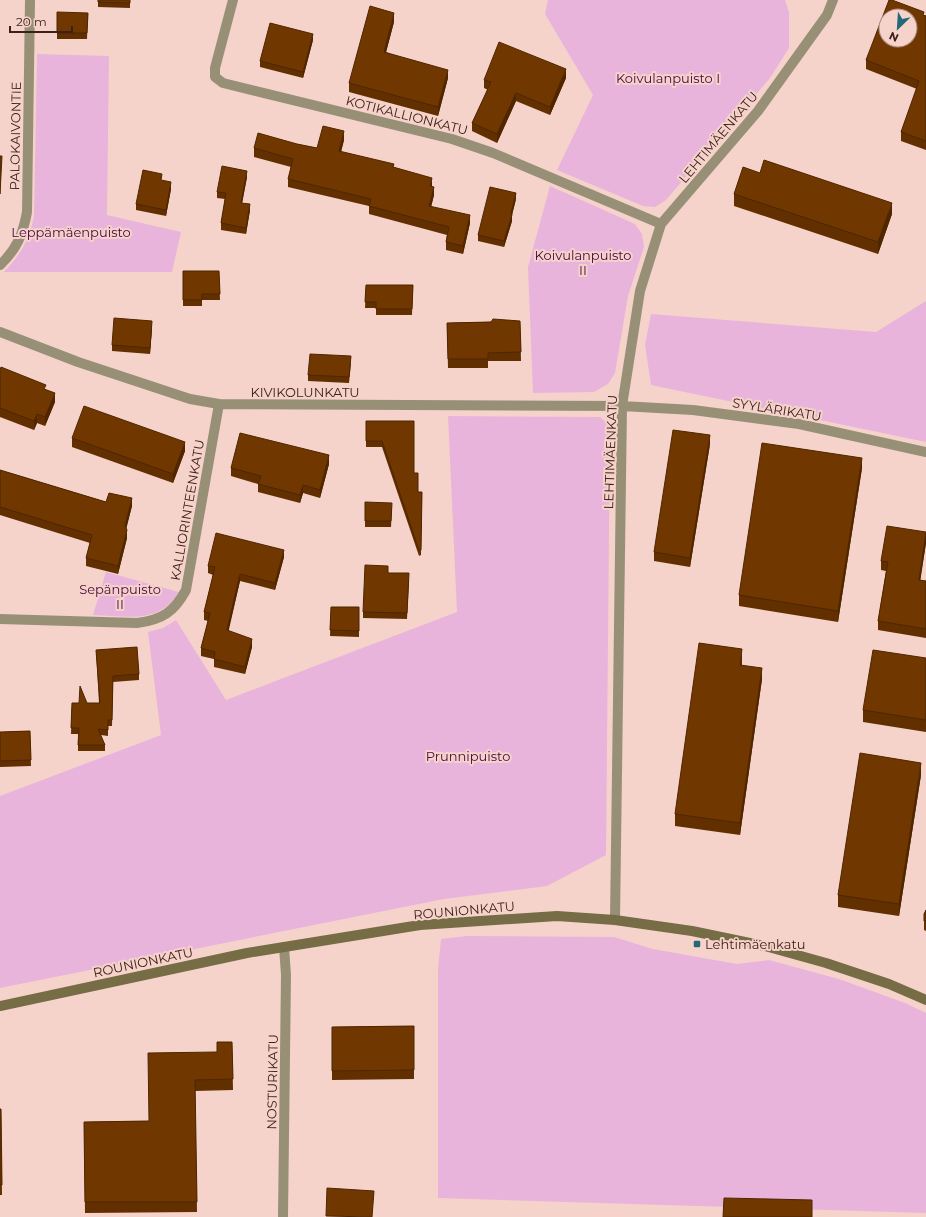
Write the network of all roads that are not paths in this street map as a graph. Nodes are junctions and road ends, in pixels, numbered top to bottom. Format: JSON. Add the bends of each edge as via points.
{"nodes":[{"id":1,"x":30,"y":0,"type":"edge"},
{"id":2,"x":233,"y":0,"type":"edge"},
{"id":3,"x":833,"y":0,"type":"edge"},
{"id":4,"x":661,"y":224,"type":"junction"},
{"id":5,"x":0,"y":265,"type":"edge"},
{"id":6,"x":0,"y":332,"type":"edge"},
{"id":7,"x":220,"y":404,"type":"junction"},
{"id":8,"x":622,"y":406,"type":"junction"},
{"id":9,"x":926,"y":452,"type":"edge"},
{"id":10,"x":0,"y":619,"type":"edge"},
{"id":11,"x":615,"y":920,"type":"junction"},
{"id":12,"x":284,"y":948,"type":"junction"},
{"id":13,"x":926,"y":1000,"type":"edge"},
{"id":14,"x":0,"y":1006,"type":"edge"},
{"id":15,"x":283,"y":1217,"type":"edge"}],
"edges":[{"from":1,"to":5,"type":"street","name":"PALOKAIVONTIE","via":[[27,212],[23,233],[13,251]]},
{"from":2,"to":4,"type":"street","name":"KOTIKALLIONKATU","via":[[215,68],[216,77],[223,83],[452,139],[493,153]]},
{"from":3,"to":4,"type":"street","name":"LEHTIMÄENKATU","via":[[827,15],[758,111]]},
{"from":4,"to":8,"type":"street","name":"LEHTIMÄENKATU","via":[[640,291]]},
{"from":6,"to":7,"type":"street","name":"KIVIKOLUNKATU","via":[[78,362],[190,399]]},
{"from":7,"to":8,"type":"street","name":"KIVIKOLUNKATU"},
{"from":7,"to":10,"type":"street","name":"KALLIORINTEENKATU","via":[[186,590],[179,603],[167,614],[153,621],[137,623]]},
{"from":8,"to":9,"type":"street","name":"SYYLÄRIKATU","via":[[693,410],[799,424]]},
{"from":8,"to":11,"type":"street","name":"LEHTIMÄENKATU"},
{"from":11,"to":12,"type":"main road","name":"ROUNIONKATU","via":[[557,916],[420,925]]},
{"from":11,"to":13,"type":"main road","name":"ROUNIONKATU","via":[[692,931],[792,953],[889,984]]},
{"from":12,"to":14,"type":"main road","name":"ROUNIONKATU","via":[[247,953]]},
{"from":12,"to":15,"type":"street","name":"NOSTURIKATU","via":[[286,975]]}]}
